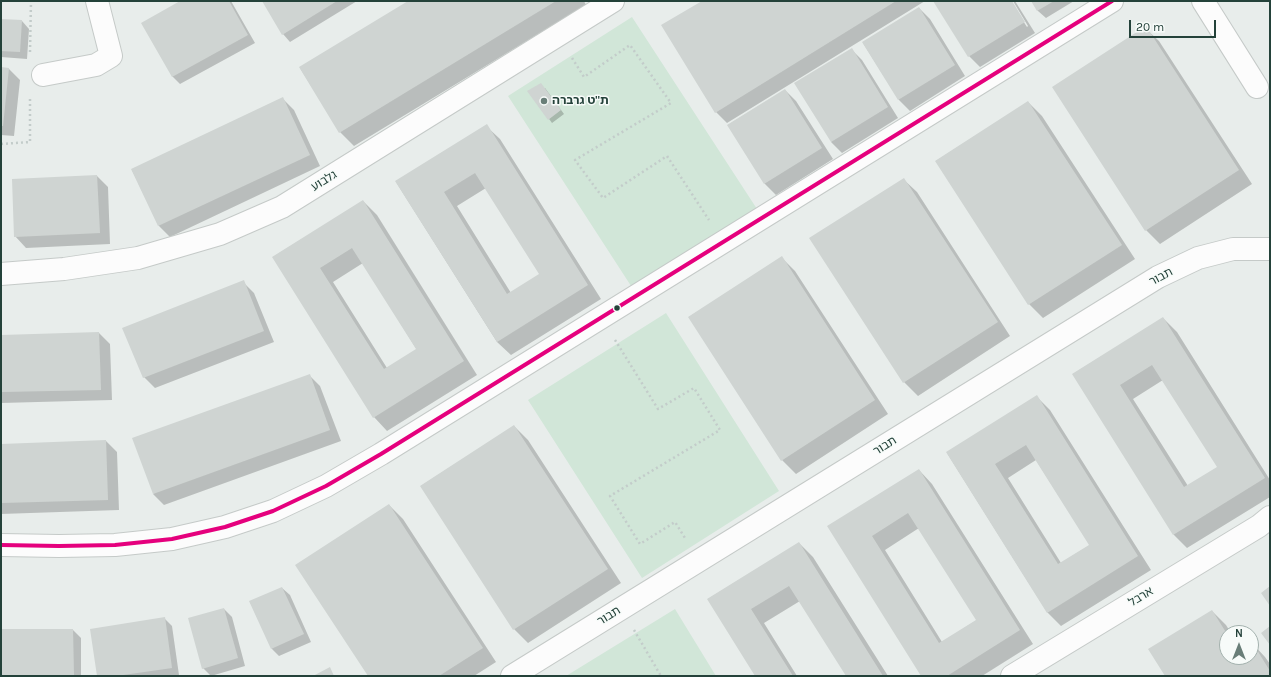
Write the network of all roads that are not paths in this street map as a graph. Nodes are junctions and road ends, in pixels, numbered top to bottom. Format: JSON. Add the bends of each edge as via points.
{"nodes":[{"id":1,"x":97,"y":1,"type":"edge"},
{"id":2,"x":613,"y":1,"type":"edge"},
{"id":3,"x":1112,"y":1,"type":"edge"},
{"id":4,"x":1203,"y":1,"type":"edge"},
{"id":5,"x":43,"y":75,"type":"dead end"},
{"id":6,"x":1256,"y":87,"type":"dead end"},
{"id":7,"x":1270,"y":250,"type":"edge"},
{"id":8,"x":1,"y":274,"type":"edge"},
{"id":9,"x":1270,"y":517,"type":"edge"},
{"id":10,"x":1,"y":545,"type":"edge"},
{"id":11,"x":512,"y":676,"type":"edge"},
{"id":12,"x":1012,"y":676,"type":"edge"}],
"edges":[{"from":1,"to":5,"type":"street","via":[[111,56],[96,64]]},
{"from":2,"to":8,"type":"street","name":"גלבוע","via":[[282,207],[227,231],[138,258],[64,269]]},
{"from":3,"to":10,"type":"street","via":[[382,454],[326,486],[273,511],[225,527],[172,539],[59,546]]},
{"from":4,"to":6,"type":"street"},
{"from":7,"to":11,"type":"street","name":"תבור","via":[[1233,250],[1198,258],[1158,278]]},
{"from":9,"to":12,"type":"street","name":"ארבל"}]}
